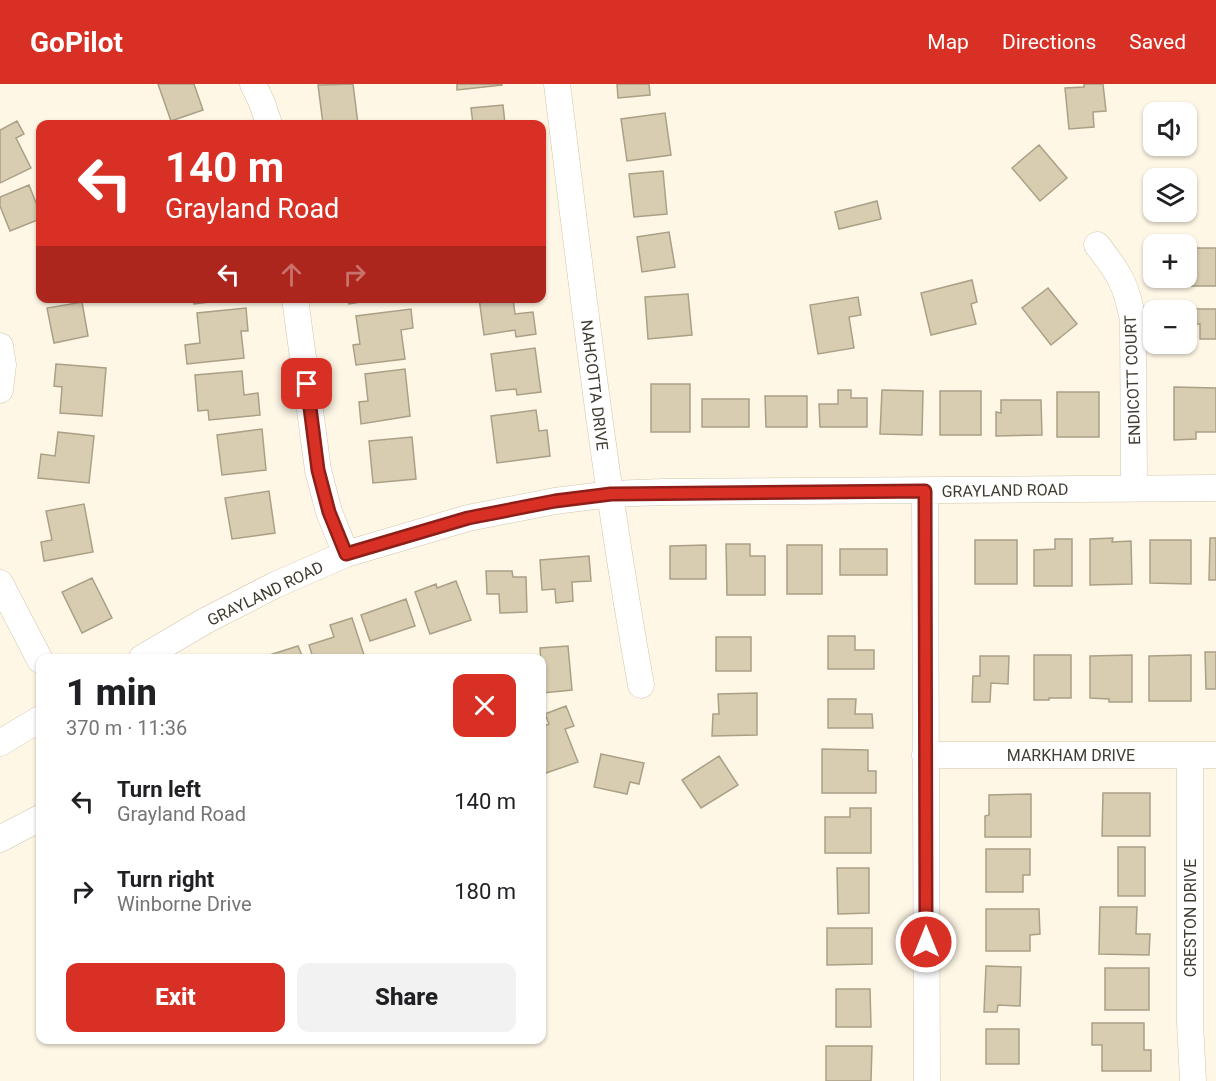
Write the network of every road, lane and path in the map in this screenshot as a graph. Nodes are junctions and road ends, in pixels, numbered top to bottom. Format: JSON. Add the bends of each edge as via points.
{"nodes":[{"id":1,"x":253,"y":84,"type":"edge"},
{"id":2,"x":557,"y":84,"type":"edge"},
{"id":3,"x":268,"y":120,"type":"edge"},
{"id":4,"x":1097,"y":245,"type":"dead end"},
{"id":5,"x":296,"y":303,"type":"edge"},
{"id":6,"x":0,"y":346,"type":"edge"},
{"id":7,"x":0,"y":390,"type":"edge"},
{"id":8,"x":1134,"y":488,"type":"junction"},
{"id":9,"x":1216,"y":488,"type":"edge"},
{"id":10,"x":925,"y":491,"type":"junction"},
{"id":11,"x":611,"y":494,"type":"junction"},
{"id":12,"x":346,"y":554,"type":"junction"},
{"id":13,"x":0,"y":583,"type":"edge"},
{"id":14,"x":37,"y":654,"type":"edge"},
{"id":15,"x":149,"y":654,"type":"edge"},
{"id":16,"x":641,"y":685,"type":"dead end"},
{"id":17,"x":36,"y":721,"type":"edge"},
{"id":18,"x":0,"y":743,"type":"edge"},
{"id":19,"x":925,"y":756,"type":"junction"},
{"id":20,"x":1191,"y":756,"type":"junction"},
{"id":21,"x":1216,"y":756,"type":"edge"},
{"id":22,"x":36,"y":820,"type":"edge"},
{"id":23,"x":0,"y":839,"type":"edge"},
{"id":24,"x":927,"y":1081,"type":"edge"},
{"id":25,"x":1192,"y":1081,"type":"edge"}],
"edges":[{"from":1,"to":3,"type":"street"},
{"from":2,"to":11,"type":"street","name":"NAHCOTTA DRIVE"},
{"from":4,"to":8,"type":"street","name":"ENDICOTT COURT","via":[[1119,274],[1133,320]]},
{"from":5,"to":12,"type":"street","via":[[318,470]]},
{"from":6,"to":7,"type":"street"},
{"from":8,"to":9,"type":"street","name":"GRAYLAND ROAD"},
{"from":8,"to":10,"type":"street","name":"GRAYLAND ROAD"},
{"from":10,"to":11,"type":"street","name":"GRAYLAND ROAD"},
{"from":10,"to":19,"type":"street"},
{"from":11,"to":12,"type":"street","name":"GRAYLAND ROAD","via":[[468,518]]},
{"from":11,"to":16,"type":"street","name":"NAHCOTTA DRIVE"},
{"from":12,"to":15,"type":"street","name":"GRAYLAND ROAD","via":[[274,585]]},
{"from":13,"to":14,"type":"street"},
{"from":17,"to":18,"type":"street"},
{"from":19,"to":20,"type":"street","name":"MARKHAM DRIVE"},
{"from":19,"to":24,"type":"street"},
{"from":20,"to":21,"type":"street","name":"MARKHAM DRIVE"},
{"from":20,"to":25,"type":"street","name":"CRESTON DRIVE"},
{"from":22,"to":23,"type":"street"}]}
